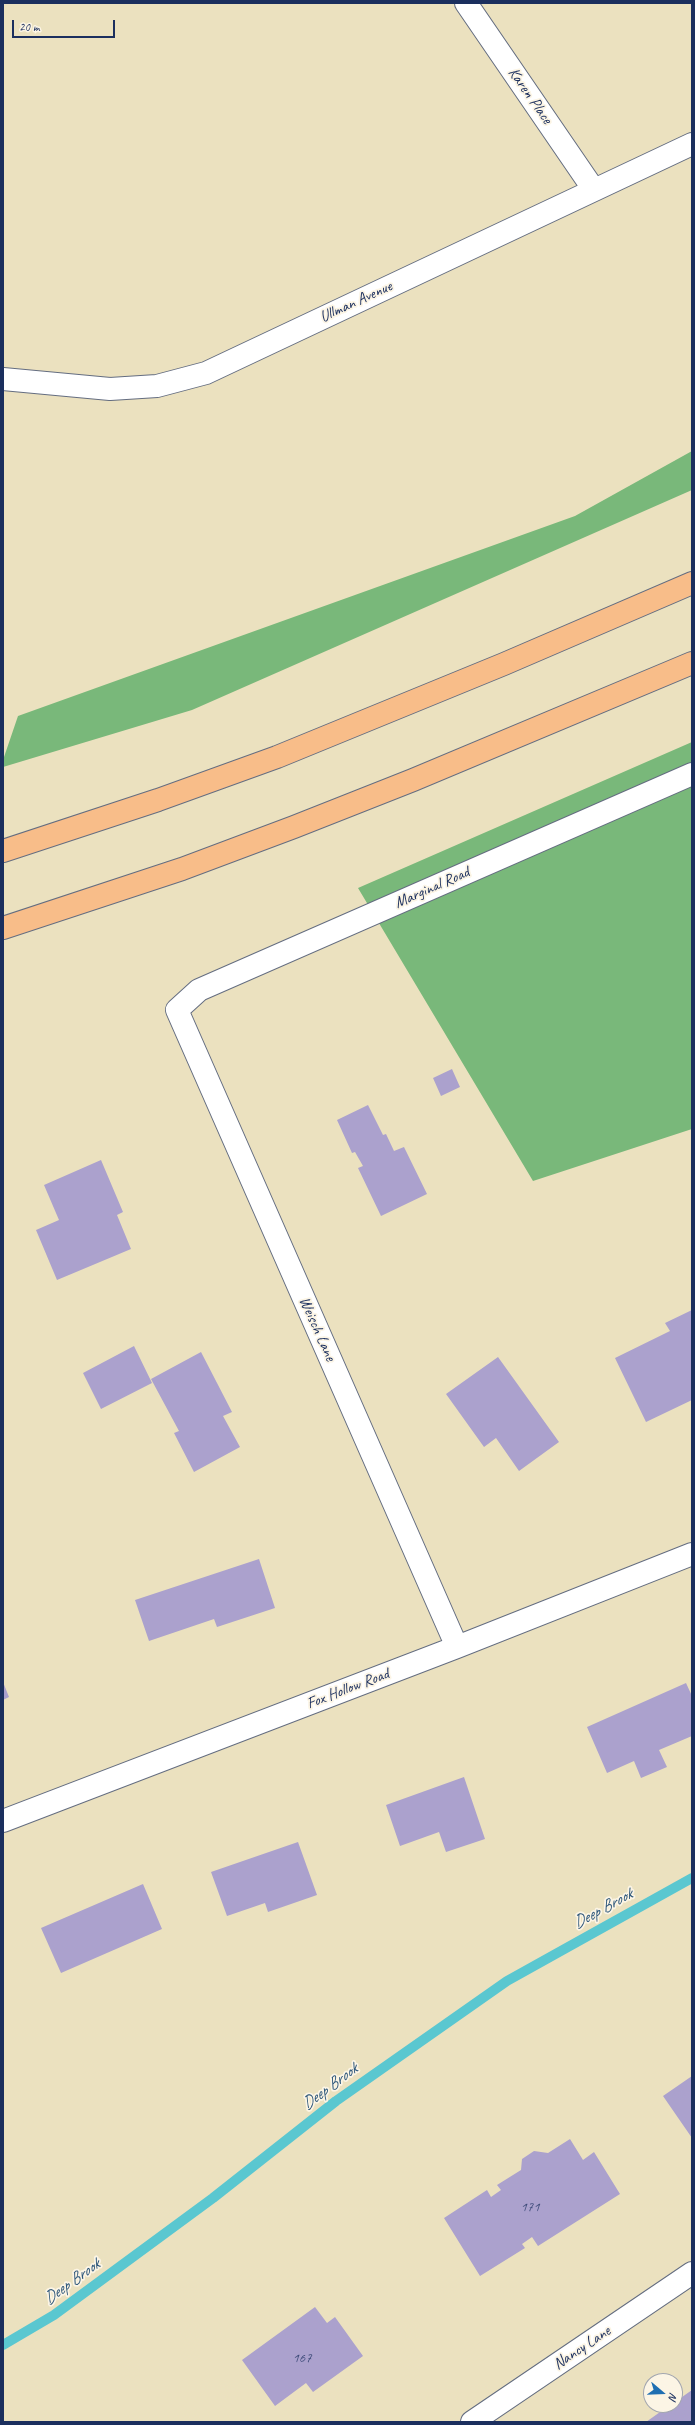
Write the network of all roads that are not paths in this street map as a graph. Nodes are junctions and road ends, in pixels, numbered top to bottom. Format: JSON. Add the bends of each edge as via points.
{"nodes":[{"id":1,"x":466,"y":3,"type":"edge"},
{"id":2,"x":692,"y":144,"type":"edge"},
{"id":3,"x":594,"y":190,"type":"junction"},
{"id":4,"x":3,"y":379,"type":"edge"},
{"id":5,"x":692,"y":583,"type":"edge"},
{"id":6,"x":692,"y":663,"type":"edge"},
{"id":7,"x":692,"y":774,"type":"edge"},
{"id":8,"x":3,"y":851,"type":"edge"},
{"id":9,"x":3,"y":928,"type":"edge"},
{"id":10,"x":177,"y":1010,"type":"joint"},
{"id":11,"x":692,"y":1554,"type":"edge"},
{"id":12,"x":457,"y":1647,"type":"junction"},
{"id":13,"x":3,"y":1821,"type":"edge"},
{"id":14,"x":692,"y":2273,"type":"edge"},
{"id":15,"x":472,"y":2422,"type":"edge"}],
"edges":[{"from":1,"to":3,"type":"street","name":"Karen Place"},
{"from":2,"to":3,"type":"street","name":"Ullman Avenue"},
{"from":3,"to":4,"type":"street","name":"Ullman Avenue","via":[[206,373],[157,386],[110,389]]},
{"from":5,"to":8,"type":"highway","via":[[497,668],[277,756],[158,800]]},
{"from":6,"to":9,"type":"highway","via":[[420,777],[287,829],[182,869]]},
{"from":7,"to":10,"type":"street","name":"Marginal Road","via":[[199,990]]},
{"from":10,"to":12,"type":"street","name":"Weisch Lane"},
{"from":11,"to":12,"type":"street","name":"Fox Hollow Road"},
{"from":12,"to":13,"type":"street","name":"Fox Hollow Road"},
{"from":14,"to":15,"type":"street","name":"Nancy Lane"}]}
